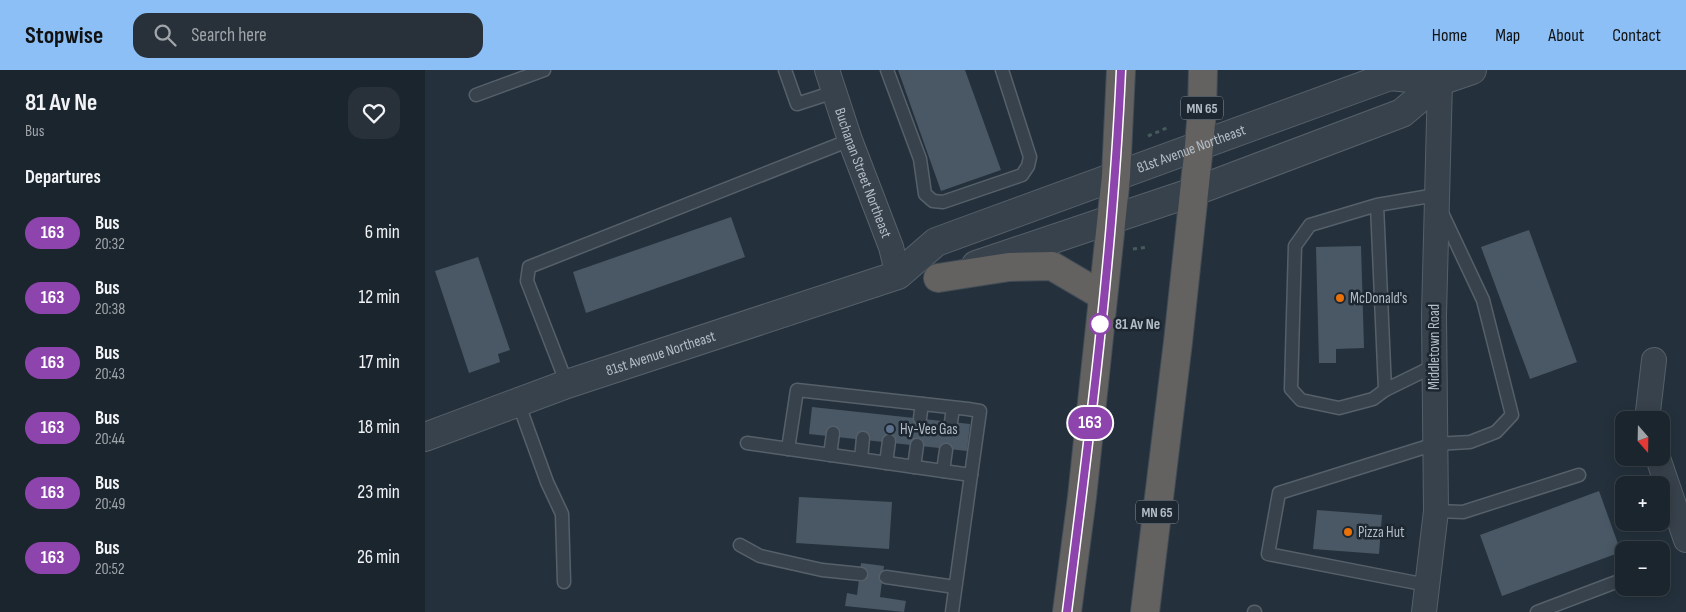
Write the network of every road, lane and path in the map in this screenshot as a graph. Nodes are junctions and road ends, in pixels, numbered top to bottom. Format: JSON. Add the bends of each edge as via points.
{"nodes":[{"id":1,"x":545,"y":70,"type":"edge"},
{"id":2,"x":785,"y":70,"type":"edge"},
{"id":3,"x":887,"y":70,"type":"edge"},
{"id":4,"x":1002,"y":70,"type":"edge"},
{"id":5,"x":1121,"y":70,"type":"edge"},
{"id":6,"x":1203,"y":70,"type":"edge"},
{"id":7,"x":1473,"y":70,"type":"edge"},
{"id":8,"x":1393,"y":73,"type":"edge"},
{"id":9,"x":831,"y":81,"type":"edge"},
{"id":10,"x":1440,"y":81,"type":"junction"},
{"id":11,"x":476,"y":94,"type":"dead end"},
{"id":12,"x":1169,"y":127,"type":"dead end"},
{"id":13,"x":1148,"y":136,"type":"dead end"},
{"id":14,"x":850,"y":140,"type":"junction"},
{"id":15,"x":1199,"y":146,"type":"junction"},
{"id":16,"x":1116,"y":176,"type":"junction"},
{"id":17,"x":1193,"y":192,"type":"junction"},
{"id":18,"x":1436,"y":198,"type":"junction"},
{"id":19,"x":1377,"y":205,"type":"junction"},
{"id":20,"x":1112,"y":219,"type":"junction"},
{"id":21,"x":1149,"y":248,"type":"dead end"},
{"id":22,"x":1133,"y":249,"type":"dead end"},
{"id":23,"x":898,"y":275,"type":"junction"},
{"id":24,"x":938,"y":278,"type":"junction"},
{"id":25,"x":1103,"y":296,"type":"junction"},
{"id":26,"x":1654,"y":360,"type":"dead end"},
{"id":27,"x":1434,"y":366,"type":"junction"},
{"id":28,"x":567,"y":384,"type":"junction"},
{"id":29,"x":1385,"y":390,"type":"junction"},
{"id":30,"x":895,"y":401,"type":"junction"},
{"id":31,"x":518,"y":402,"type":"junction"},
{"id":32,"x":922,"y":404,"type":"junction"},
{"id":33,"x":953,"y":408,"type":"junction"},
{"id":34,"x":1648,"y":411,"type":"edge"},
{"id":35,"x":893,"y":414,"type":"dead end"},
{"id":36,"x":920,"y":418,"type":"dead end"},
{"id":37,"x":951,"y":422,"type":"dead end"},
{"id":38,"x":833,"y":434,"type":"dead end"},
{"id":39,"x":425,"y":437,"type":"edge"},
{"id":40,"x":863,"y":438,"type":"dead end"},
{"id":41,"x":889,"y":441,"type":"dead end"},
{"id":42,"x":747,"y":443,"type":"dead end"},
{"id":43,"x":1435,"y":444,"type":"junction"},
{"id":44,"x":917,"y":445,"type":"dead end"},
{"id":45,"x":788,"y":449,"type":"junction"},
{"id":46,"x":946,"y":450,"type":"dead end"},
{"id":47,"x":830,"y":455,"type":"junction"},
{"id":48,"x":861,"y":459,"type":"junction"},
{"id":49,"x":886,"y":463,"type":"junction"},
{"id":50,"x":1661,"y":466,"type":"edge"},
{"id":51,"x":914,"y":467,"type":"junction"},
{"id":52,"x":943,"y":471,"type":"junction"},
{"id":53,"x":971,"y":475,"type":"junction"},
{"id":54,"x":1579,"y":475,"type":"dead end"},
{"id":55,"x":1436,"y":512,"type":"junction"},
{"id":56,"x":1686,"y":540,"type":"edge"},
{"id":57,"x":740,"y":545,"type":"dead end"},
{"id":58,"x":861,"y":574,"type":"dead end"},
{"id":59,"x":886,"y":577,"type":"dead end"},
{"id":60,"x":564,"y":582,"type":"dead end"},
{"id":61,"x":1615,"y":582,"type":"edge"},
{"id":62,"x":1427,"y":585,"type":"junction"},
{"id":63,"x":955,"y":587,"type":"junction"},
{"id":64,"x":952,"y":612,"type":"edge"},
{"id":65,"x":1067,"y":612,"type":"edge"},
{"id":66,"x":1145,"y":612,"type":"edge"},
{"id":67,"x":1424,"y":612,"type":"edge"},
{"id":68,"x":1537,"y":612,"type":"edge"}],
"edges":[{"from":1,"to":11,"type":"lane"},
{"from":2,"to":9,"type":"lane","via":[[797,104]]},
{"from":3,"to":4,"type":"lane","via":[[920,159],[925,194],[933,201],[943,202],[1021,175],[1029,166],[1030,157]]},
{"from":5,"to":16,"type":"highway"},
{"from":6,"to":15,"type":"highway","number":"MN 65"},
{"from":7,"to":10,"type":"street","name":"81st Avenue Northeast"},
{"from":8,"to":10,"type":"street","name":"81st Avenue Northeast"},
{"from":8,"to":15,"type":"street","name":"81st Avenue Northeast"},
{"from":9,"to":14,"type":"street","name":"Buchanan Street Northeast"},
{"from":10,"to":17,"type":"street","name":"81st Avenue Northeast","via":[[1403,113]]},
{"from":10,"to":18,"type":"street","name":"Middletown Road"},
{"from":12,"to":13,"type":"path"},
{"from":14,"to":23,"type":"street","name":"Buchanan Street Northeast","via":[[891,246]]},
{"from":14,"to":28,"type":"lane","via":[[529,267],[527,281]]},
{"from":15,"to":16,"type":"street","name":"81st Avenue Northeast"},
{"from":15,"to":17,"type":"highway","number":"MN 65"},
{"from":16,"to":20,"type":"highway"},
{"from":16,"to":23,"type":"street","name":"81st Avenue Northeast","via":[[936,242]]},
{"from":17,"to":20,"type":"street","name":"81st Avenue Northeast"},
{"from":17,"to":66,"type":"highway","number":"MN 65"},
{"from":18,"to":19,"type":"lane"},
{"from":18,"to":27,"type":"street","name":"Middletown Road"},
{"from":18,"to":43,"type":"lane","via":[[1483,300],[1512,415],[1495,432],[1470,442]]},
{"from":19,"to":29,"type":"lane"},
{"from":19,"to":29,"type":"lane","via":[[1310,225],[1295,246],[1291,390],[1301,400],[1339,408],[1373,398]]},
{"from":20,"to":24,"type":"street","name":"81st Avenue Northeast"},
{"from":20,"to":25,"type":"highway"},
{"from":21,"to":22,"type":"path"},
{"from":23,"to":24,"type":"street","name":"81st Avenue Northeast"},
{"from":23,"to":28,"type":"street","name":"81st Avenue Northeast"},
{"from":24,"to":25,"type":"highway","via":[[1009,267],[1052,266]]},
{"from":25,"to":65,"type":"highway"},
{"from":26,"to":34,"type":"street"},
{"from":27,"to":29,"type":"lane"},
{"from":27,"to":43,"type":"street","name":"Middletown Road"},
{"from":28,"to":31,"type":"street","name":"81st Avenue Northeast"},
{"from":30,"to":32,"type":"lane"},
{"from":30,"to":35,"type":"lane"},
{"from":30,"to":45,"type":"lane","via":[[868,405],[797,390]]},
{"from":31,"to":39,"type":"street","name":"81st Avenue Northeast"},
{"from":31,"to":60,"type":"lane","via":[[562,514]]},
{"from":32,"to":33,"type":"lane"},
{"from":32,"to":36,"type":"lane"},
{"from":33,"to":37,"type":"lane"},
{"from":33,"to":53,"type":"lane","via":[[980,411]]},
{"from":38,"to":47,"type":"lane"},
{"from":40,"to":48,"type":"lane"},
{"from":41,"to":49,"type":"lane"},
{"from":42,"to":45,"type":"lane"},
{"from":43,"to":55,"type":"street","name":"Middletown Road"},
{"from":43,"to":62,"type":"lane","via":[[1279,493],[1268,554]]},
{"from":44,"to":51,"type":"lane"},
{"from":45,"to":47,"type":"lane"},
{"from":46,"to":52,"type":"lane"},
{"from":47,"to":48,"type":"lane"},
{"from":48,"to":49,"type":"lane"},
{"from":49,"to":51,"type":"lane"},
{"from":50,"to":56,"type":"street"},
{"from":51,"to":52,"type":"lane"},
{"from":52,"to":53,"type":"lane"},
{"from":53,"to":63,"type":"lane"},
{"from":54,"to":55,"type":"lane","via":[[1463,512]]},
{"from":55,"to":62,"type":"street","name":"Middletown Road"},
{"from":57,"to":58,"type":"lane","via":[[760,556],[822,570]]},
{"from":59,"to":63,"type":"lane"},
{"from":61,"to":68,"type":"lane"},
{"from":62,"to":67,"type":"street","name":"Middletown Road"},
{"from":63,"to":64,"type":"lane"}]}
